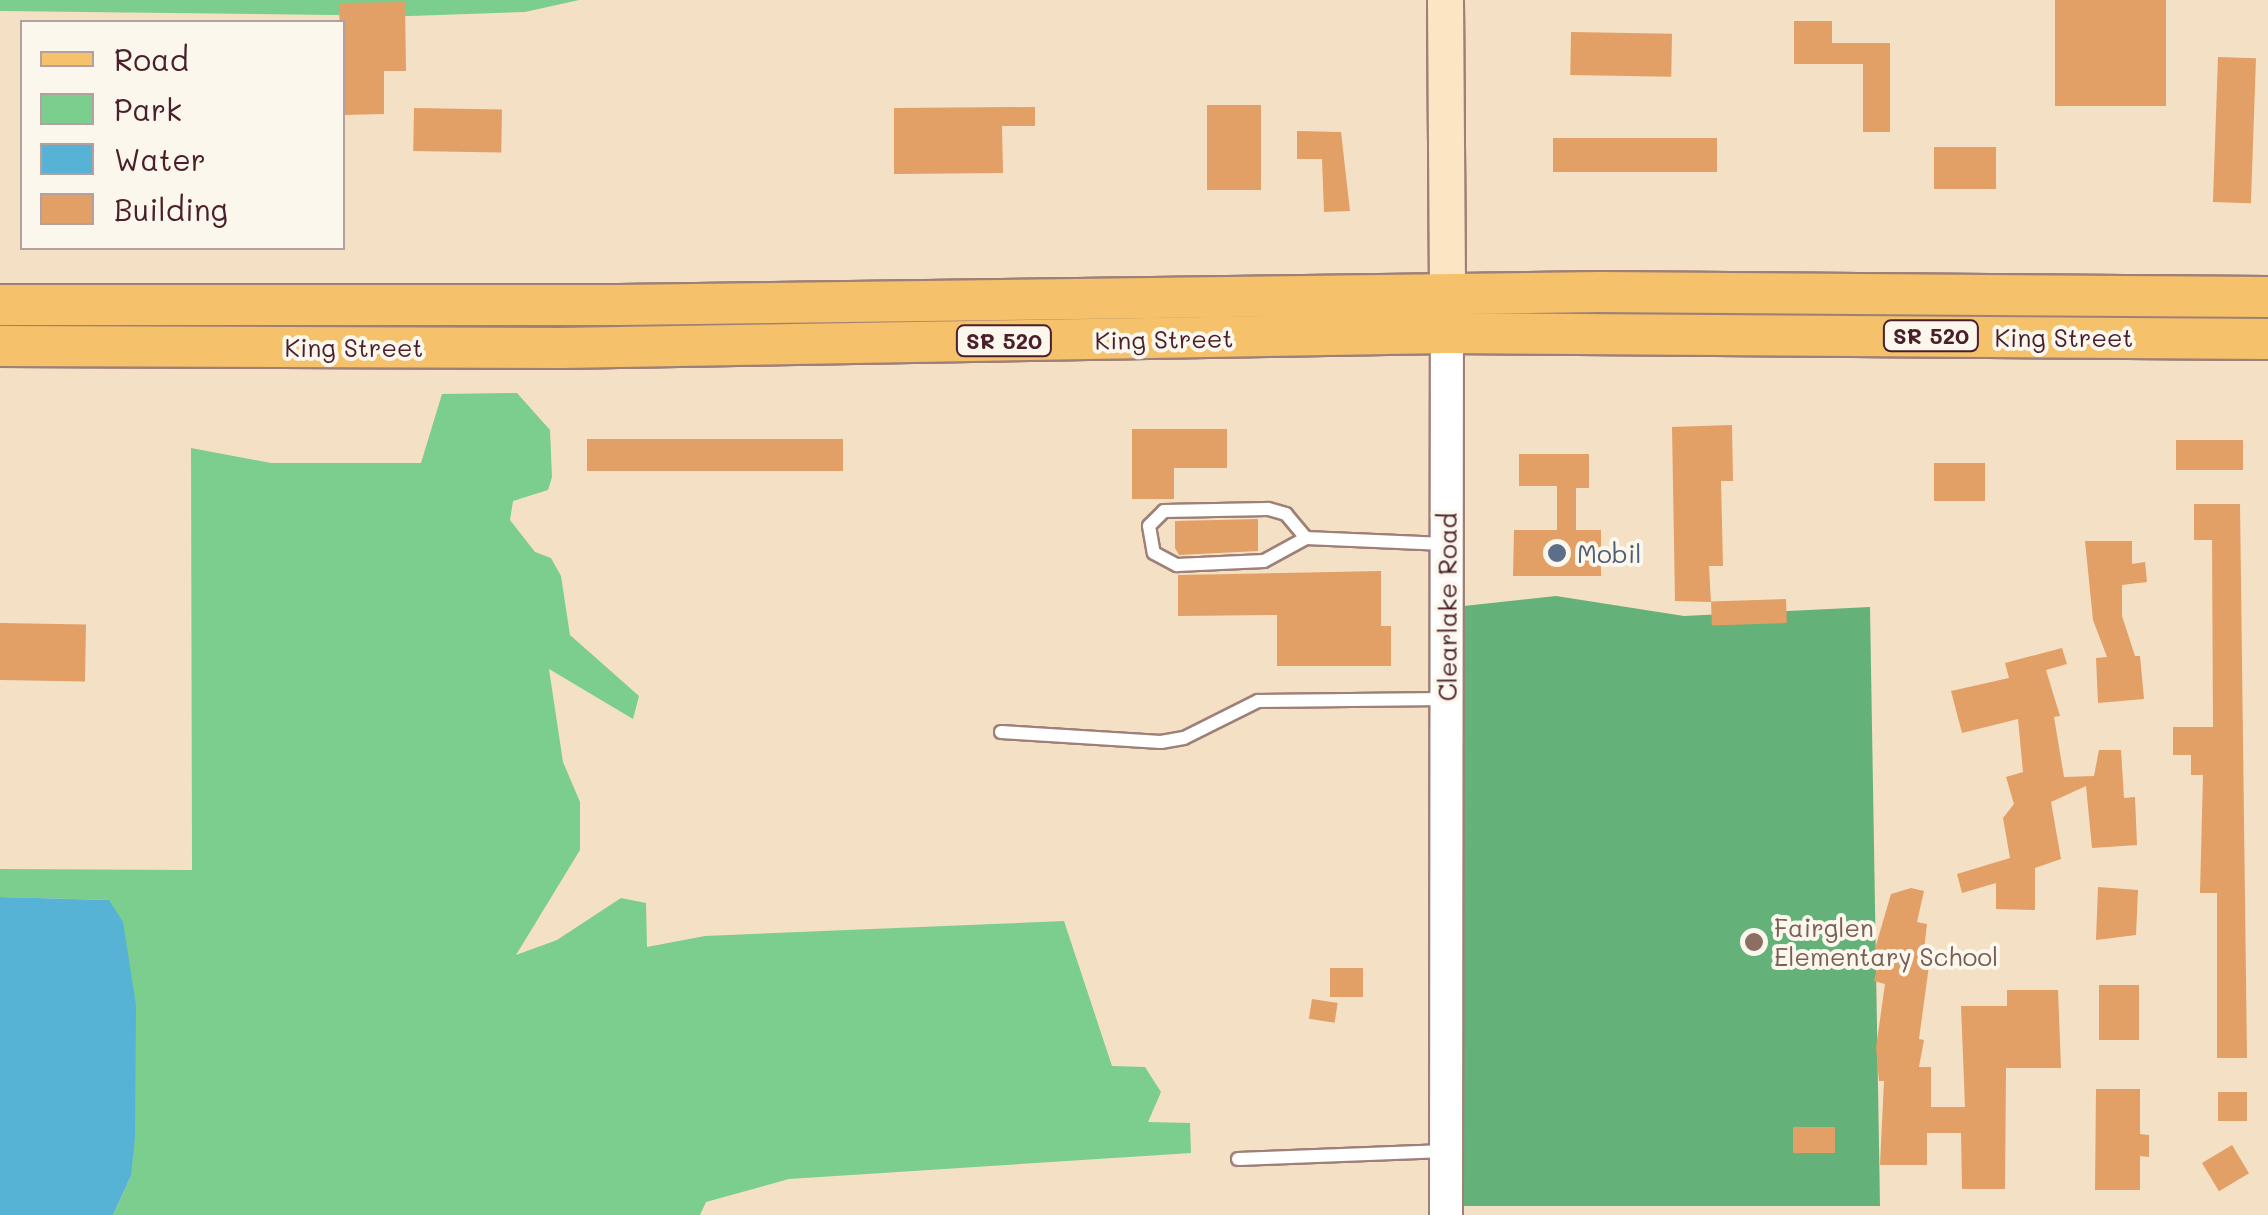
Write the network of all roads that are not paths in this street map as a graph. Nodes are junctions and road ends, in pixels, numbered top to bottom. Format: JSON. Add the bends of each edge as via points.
{"nodes":[{"id":1,"x":1444,"y":0,"type":"edge"},
{"id":2,"x":1446,"y":293,"type":"junction"},
{"id":3,"x":2268,"y":297,"type":"edge"},
{"id":4,"x":866,"y":300,"type":"junction"},
{"id":5,"x":0,"y":305,"type":"edge"},
{"id":6,"x":618,"y":305,"type":"junction"},
{"id":7,"x":2268,"y":318,"type":"edge"},
{"id":8,"x":1447,"y":333,"type":"junction"},
{"id":9,"x":2225,"y":338,"type":"junction"},
{"id":10,"x":2268,"y":338,"type":"edge"},
{"id":11,"x":867,"y":342,"type":"junction"},
{"id":12,"x":0,"y":346,"type":"edge"},
{"id":13,"x":250,"y":347,"type":"junction"},
{"id":14,"x":1306,"y":538,"type":"junction"},
{"id":15,"x":1448,"y":544,"type":"junction"},
{"id":16,"x":1447,"y":699,"type":"junction"},
{"id":17,"x":1001,"y":732,"type":"dead end"},
{"id":18,"x":1446,"y":1151,"type":"junction"},
{"id":19,"x":1238,"y":1159,"type":"dead end"},
{"id":20,"x":1446,"y":1215,"type":"edge"}],
"edges":[{"from":1,"to":2,"type":"main road","name":"Clearlake Road"},
{"from":2,"to":3,"type":"main road","name":"King Street","number":"SR 520"},
{"from":2,"to":4,"type":"main road","name":"King Street","number":"SR 520"},
{"from":2,"to":8,"type":"main road","name":"Clearlake Road"},
{"from":4,"to":6,"type":"main road","name":"King Street","number":"SR 520"},
{"from":4,"to":11,"type":"main road"},
{"from":5,"to":6,"type":"main road","name":"King Street","number":"SR 520"},
{"from":6,"to":13,"type":"main road","via":[[558,329],[284,331]]},
{"from":7,"to":9,"type":"main road","via":[[2245,318]]},
{"from":8,"to":9,"type":"main road","name":"King Street","number":"SR 520"},
{"from":8,"to":11,"type":"main road","name":"King Street","number":"SR 520"},
{"from":8,"to":15,"type":"street","name":"Clearlake Road"},
{"from":9,"to":10,"type":"main road","name":"King Street","number":"SR 520"},
{"from":11,"to":13,"type":"main road","name":"King Street","number":"SR 520"},
{"from":12,"to":13,"type":"main road","name":"King Street","number":"SR 520"},
{"from":14,"to":14,"type":"lane","via":[[1264,561],[1177,565],[1154,553],[1150,526],[1164,511],[1268,508],[1286,514]]},
{"from":14,"to":15,"type":"lane"},
{"from":15,"to":16,"type":"street","name":"Clearlake Road"},
{"from":16,"to":17,"type":"lane","via":[[1258,700],[1162,742]]},
{"from":16,"to":18,"type":"street","name":"Clearlake Road"},
{"from":18,"to":19,"type":"lane"},
{"from":18,"to":20,"type":"street","name":"Clearlake Road"}]}
